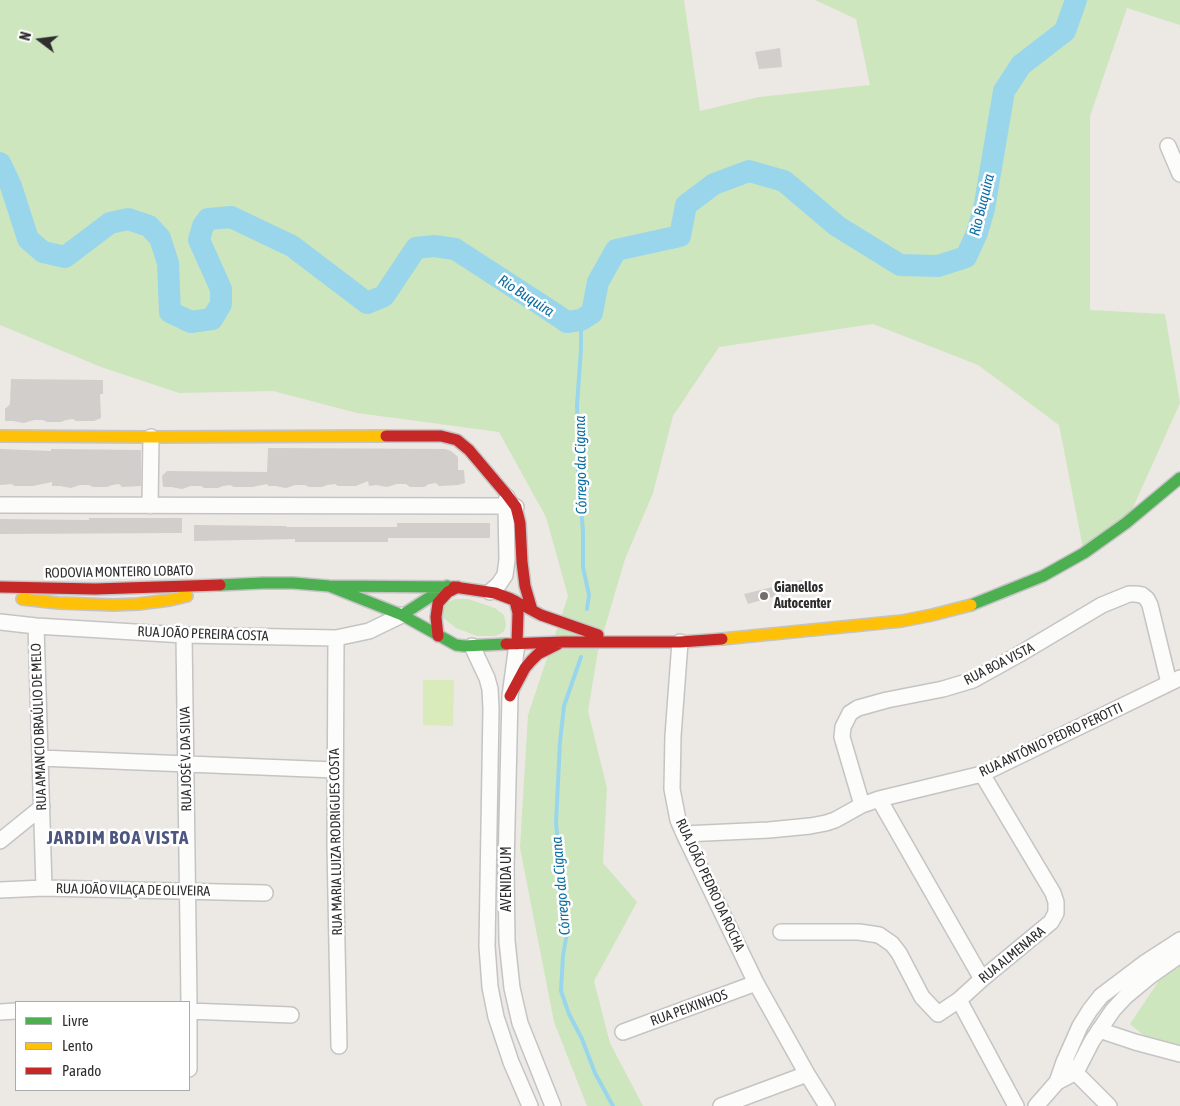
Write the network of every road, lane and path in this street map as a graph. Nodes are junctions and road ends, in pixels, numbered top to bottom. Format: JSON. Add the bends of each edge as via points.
{"nodes":[{"id":1,"x":1168,"y":146,"type":"dead end"},
{"id":2,"x":1180,"y":174,"type":"edge"},
{"id":3,"x":0,"y":436,"type":"edge"},
{"id":4,"x":151,"y":437,"type":"junction"},
{"id":5,"x":1180,"y":478,"type":"edge"},
{"id":6,"x":510,"y":503,"type":"junction"},
{"id":7,"x":0,"y":505,"type":"edge"},
{"id":8,"x":150,"y":506,"type":"junction"},
{"id":9,"x":238,"y":585,"type":"junction"},
{"id":10,"x":329,"y":586,"type":"junction"},
{"id":11,"x":0,"y":587,"type":"edge"},
{"id":12,"x":452,"y":587,"type":"junction"},
{"id":13,"x":490,"y":592,"type":"junction"},
{"id":14,"x":0,"y":597,"type":"edge"},
{"id":15,"x":515,"y":601,"type":"junction"},
{"id":16,"x":532,"y":610,"type":"junction"},
{"id":17,"x":402,"y":615,"type":"junction"},
{"id":18,"x":0,"y":622,"type":"edge"},
{"id":19,"x":36,"y":626,"type":"junction"},
{"id":20,"x":184,"y":635,"type":"junction"},
{"id":21,"x":438,"y":636,"type":"junction"},
{"id":22,"x":336,"y":638,"type":"junction"},
{"id":23,"x":614,"y":641,"type":"junction"},
{"id":24,"x":563,"y":642,"type":"junction"},
{"id":25,"x":680,"y":642,"type":"junction"},
{"id":26,"x":517,"y":644,"type":"junction"},
{"id":27,"x":472,"y":646,"type":"junction"},
{"id":28,"x":1174,"y":680,"type":"edge"},
{"id":29,"x":510,"y":696,"type":"junction"},
{"id":30,"x":40,"y":758,"type":"junction"},
{"id":31,"x":186,"y":763,"type":"junction"},
{"id":32,"x":335,"y":770,"type":"junction"},
{"id":33,"x":982,"y":774,"type":"junction"},
{"id":34,"x":879,"y":799,"type":"junction"},
{"id":35,"x":862,"y":805,"type":"junction"},
{"id":36,"x":42,"y":807,"type":"junction"},
{"id":37,"x":684,"y":834,"type":"junction"},
{"id":38,"x":0,"y":841,"type":"edge"},
{"id":39,"x":44,"y":888,"type":"junction"},
{"id":40,"x":0,"y":890,"type":"edge"},
{"id":41,"x":188,"y":892,"type":"junction"},
{"id":42,"x":265,"y":893,"type":"dead end"},
{"id":43,"x":781,"y":932,"type":"dead end"},
{"id":44,"x":1180,"y":940,"type":"edge"},
{"id":45,"x":1180,"y":955,"type":"edge"},
{"id":46,"x":982,"y":979,"type":"junction"},
{"id":47,"x":756,"y":983,"type":"junction"},
{"id":48,"x":959,"y":1000,"type":"junction"},
{"id":49,"x":189,"y":1001,"type":"edge"},
{"id":50,"x":15,"y":1011,"type":"edge"},
{"id":51,"x":190,"y":1011,"type":"edge"},
{"id":52,"x":0,"y":1012,"type":"edge"},
{"id":53,"x":291,"y":1015,"type":"dead end"},
{"id":54,"x":1099,"y":1030,"type":"junction"},
{"id":55,"x":623,"y":1032,"type":"dead end"},
{"id":56,"x":339,"y":1046,"type":"dead end"},
{"id":57,"x":1180,"y":1054,"type":"edge"},
{"id":58,"x":1070,"y":1067,"type":"junction"},
{"id":59,"x":807,"y":1074,"type":"junction"},
{"id":60,"x":530,"y":1106,"type":"edge"},
{"id":61,"x":553,"y":1106,"type":"edge"},
{"id":62,"x":721,"y":1106,"type":"edge"},
{"id":63,"x":827,"y":1106,"type":"edge"},
{"id":64,"x":1016,"y":1106,"type":"edge"},
{"id":65,"x":1036,"y":1106,"type":"edge"},
{"id":66,"x":1109,"y":1106,"type":"edge"}],
"edges":[{"from":1,"to":2,"type":"street"},
{"from":3,"to":4,"type":"main road"},
{"from":4,"to":6,"type":"main road","via":[[441,436],[457,440],[469,450]]},
{"from":4,"to":8,"type":"street"},
{"from":5,"to":25,"type":"main road","name":"RODOVIA MONTEIRO LOBATO","via":[[1084,553],[1043,576],[966,608],[902,621]]},
{"from":6,"to":8,"type":"street"},
{"from":6,"to":13,"type":"street","via":[[505,575]]},
{"from":6,"to":16,"type":"main road","via":[[520,523],[525,586]]},
{"from":7,"to":8,"type":"street"},
{"from":9,"to":10,"type":"main road","name":"RODOVIA MONTEIRO LOBATO"},
{"from":9,"to":11,"type":"main road","name":"RODOVIA MONTEIRO LOBATO","via":[[95,589]]},
{"from":9,"to":14,"type":"main road","name":"RODOVIA MONTEIRO LOBATO","via":[[170,600],[122,605]]},
{"from":10,"to":12,"type":"main road","name":"RODOVIA MONTEIRO LOBATO"},
{"from":10,"to":17,"type":"main road","name":"RODOVIA MONTEIRO LOBATO"},
{"from":12,"to":13,"type":"main road","name":"RODOVIA MONTEIRO LOBATO"},
{"from":12,"to":17,"type":"main road"},
{"from":12,"to":21,"type":"main road","via":[[438,603]]},
{"from":13,"to":15,"type":"main road","name":"RODOVIA MONTEIRO LOBATO"},
{"from":15,"to":16,"type":"main road","name":"RODOVIA MONTEIRO LOBATO"},
{"from":15,"to":26,"type":"main road","via":[[519,621]]},
{"from":16,"to":23,"type":"main road","name":"RODOVIA MONTEIRO LOBATO"},
{"from":17,"to":21,"type":"main road","name":"RODOVIA MONTEIRO LOBATO"},
{"from":17,"to":22,"type":"street","name":"RUA JOÃO PEREIRA COSTA","via":[[368,631]]},
{"from":18,"to":19,"type":"street","name":"RUA JOÃO PEREIRA COSTA"},
{"from":19,"to":20,"type":"street","name":"RUA JOÃO PEREIRA COSTA"},
{"from":19,"to":30,"type":"street","name":"RUA AMANCIO BRAÚLIO DE MELO"},
{"from":20,"to":22,"type":"street","name":"RUA JOÃO PEREIRA COSTA"},
{"from":20,"to":31,"type":"street","name":"RUA JOSÉ V. DA SILVA"},
{"from":21,"to":27,"type":"main road","name":"RODOVIA MONTEIRO LOBATO","via":[[456,645]]},
{"from":22,"to":32,"type":"street","name":"RUA MARIA LUIZA RODRIGUES COSTA"},
{"from":23,"to":24,"type":"main road","name":"RODOVIA MONTEIRO LOBATO"},
{"from":23,"to":25,"type":"main road","name":"RODOVIA MONTEIRO LOBATO"},
{"from":24,"to":26,"type":"main road","name":"RODOVIA MONTEIRO LOBATO"},
{"from":24,"to":29,"type":"main road","via":[[530,661]]},
{"from":25,"to":37,"type":"street","name":"RUA JOÃO PEDRO DA ROCHA","via":[[672,789]]},
{"from":26,"to":27,"type":"main road","name":"RODOVIA MONTEIRO LOBATO"},
{"from":26,"to":29,"type":"street","name":"AVENIDA UM"},
{"from":27,"to":60,"type":"street","via":[[490,689],[487,946],[490,987],[496,1017]]},
{"from":28,"to":33,"type":"street","name":"RUA ANTÔNIO PEDRO PEROTTI"},
{"from":28,"to":35,"type":"street","name":"RUA BOA VISTA","via":[[1147,599],[1142,595],[1129,594],[1094,609],[973,680],[850,712],[842,737]]},
{"from":29,"to":61,"type":"street","name":"AVENIDA UM","via":[[507,941],[520,1023]]},
{"from":30,"to":31,"type":"street"},
{"from":30,"to":36,"type":"street","name":"RUA AMANCIO BRAÚLIO DE MELO"},
{"from":31,"to":32,"type":"street"},
{"from":31,"to":41,"type":"street","name":"RUA JOSÉ V. DA SILVA"},
{"from":32,"to":56,"type":"street","name":"RUA MARIA LUIZA RODRIGUES COSTA"},
{"from":33,"to":34,"type":"street","name":"RUA ANTÔNIO PEDRO PEROTTI"},
{"from":33,"to":46,"type":"street","name":"RUA ALMENARA","via":[[1056,902],[1056,913],[1051,922]]},
{"from":34,"to":35,"type":"street","name":"RUA ANTÔNIO PEDRO PEROTTI"},
{"from":34,"to":46,"type":"street"},
{"from":35,"to":37,"type":"street","name":"RUA ANTÔNIO PEDRO PEROTTI","via":[[835,820],[810,826]]},
{"from":36,"to":38,"type":"street"},
{"from":36,"to":39,"type":"street","name":"RUA AMANCIO BRAÚLIO DE MELO"},
{"from":37,"to":47,"type":"street","name":"RUA JOÃO PEDRO DA ROCHA"},
{"from":39,"to":40,"type":"street","name":"RUA JOÃO VILAÇA DE OLIVEIRA"},
{"from":39,"to":41,"type":"street","name":"RUA JOÃO VILAÇA DE OLIVEIRA"},
{"from":41,"to":42,"type":"street","name":"RUA JOÃO VILAÇA DE OLIVEIRA"},
{"from":41,"to":49,"type":"street","name":"RUA JOSÉ V. DA SILVA"},
{"from":43,"to":48,"type":"street","name":"RUA ALMENARA","via":[[879,935],[899,953],[922,997],[938,1014]]},
{"from":44,"to":58,"type":"street","via":[[1101,996],[1080,1026]]},
{"from":45,"to":54,"type":"street","via":[[1126,996]]},
{"from":46,"to":48,"type":"street","name":"RUA ALMENARA"},
{"from":47,"to":55,"type":"street","name":"RUA PEIXINHOS"},
{"from":47,"to":59,"type":"street","name":"RUA JOÃO PEDRO DA ROCHA"},
{"from":48,"to":64,"type":"street"},
{"from":50,"to":52,"type":"street"},
{"from":51,"to":53,"type":"street"},
{"from":54,"to":57,"type":"street"},
{"from":54,"to":58,"type":"street"},
{"from":58,"to":65,"type":"street"},
{"from":58,"to":66,"type":"street"},
{"from":59,"to":62,"type":"street"},
{"from":59,"to":63,"type":"street","name":"RUA JOÃO PEDRO DA ROCHA"}]}
